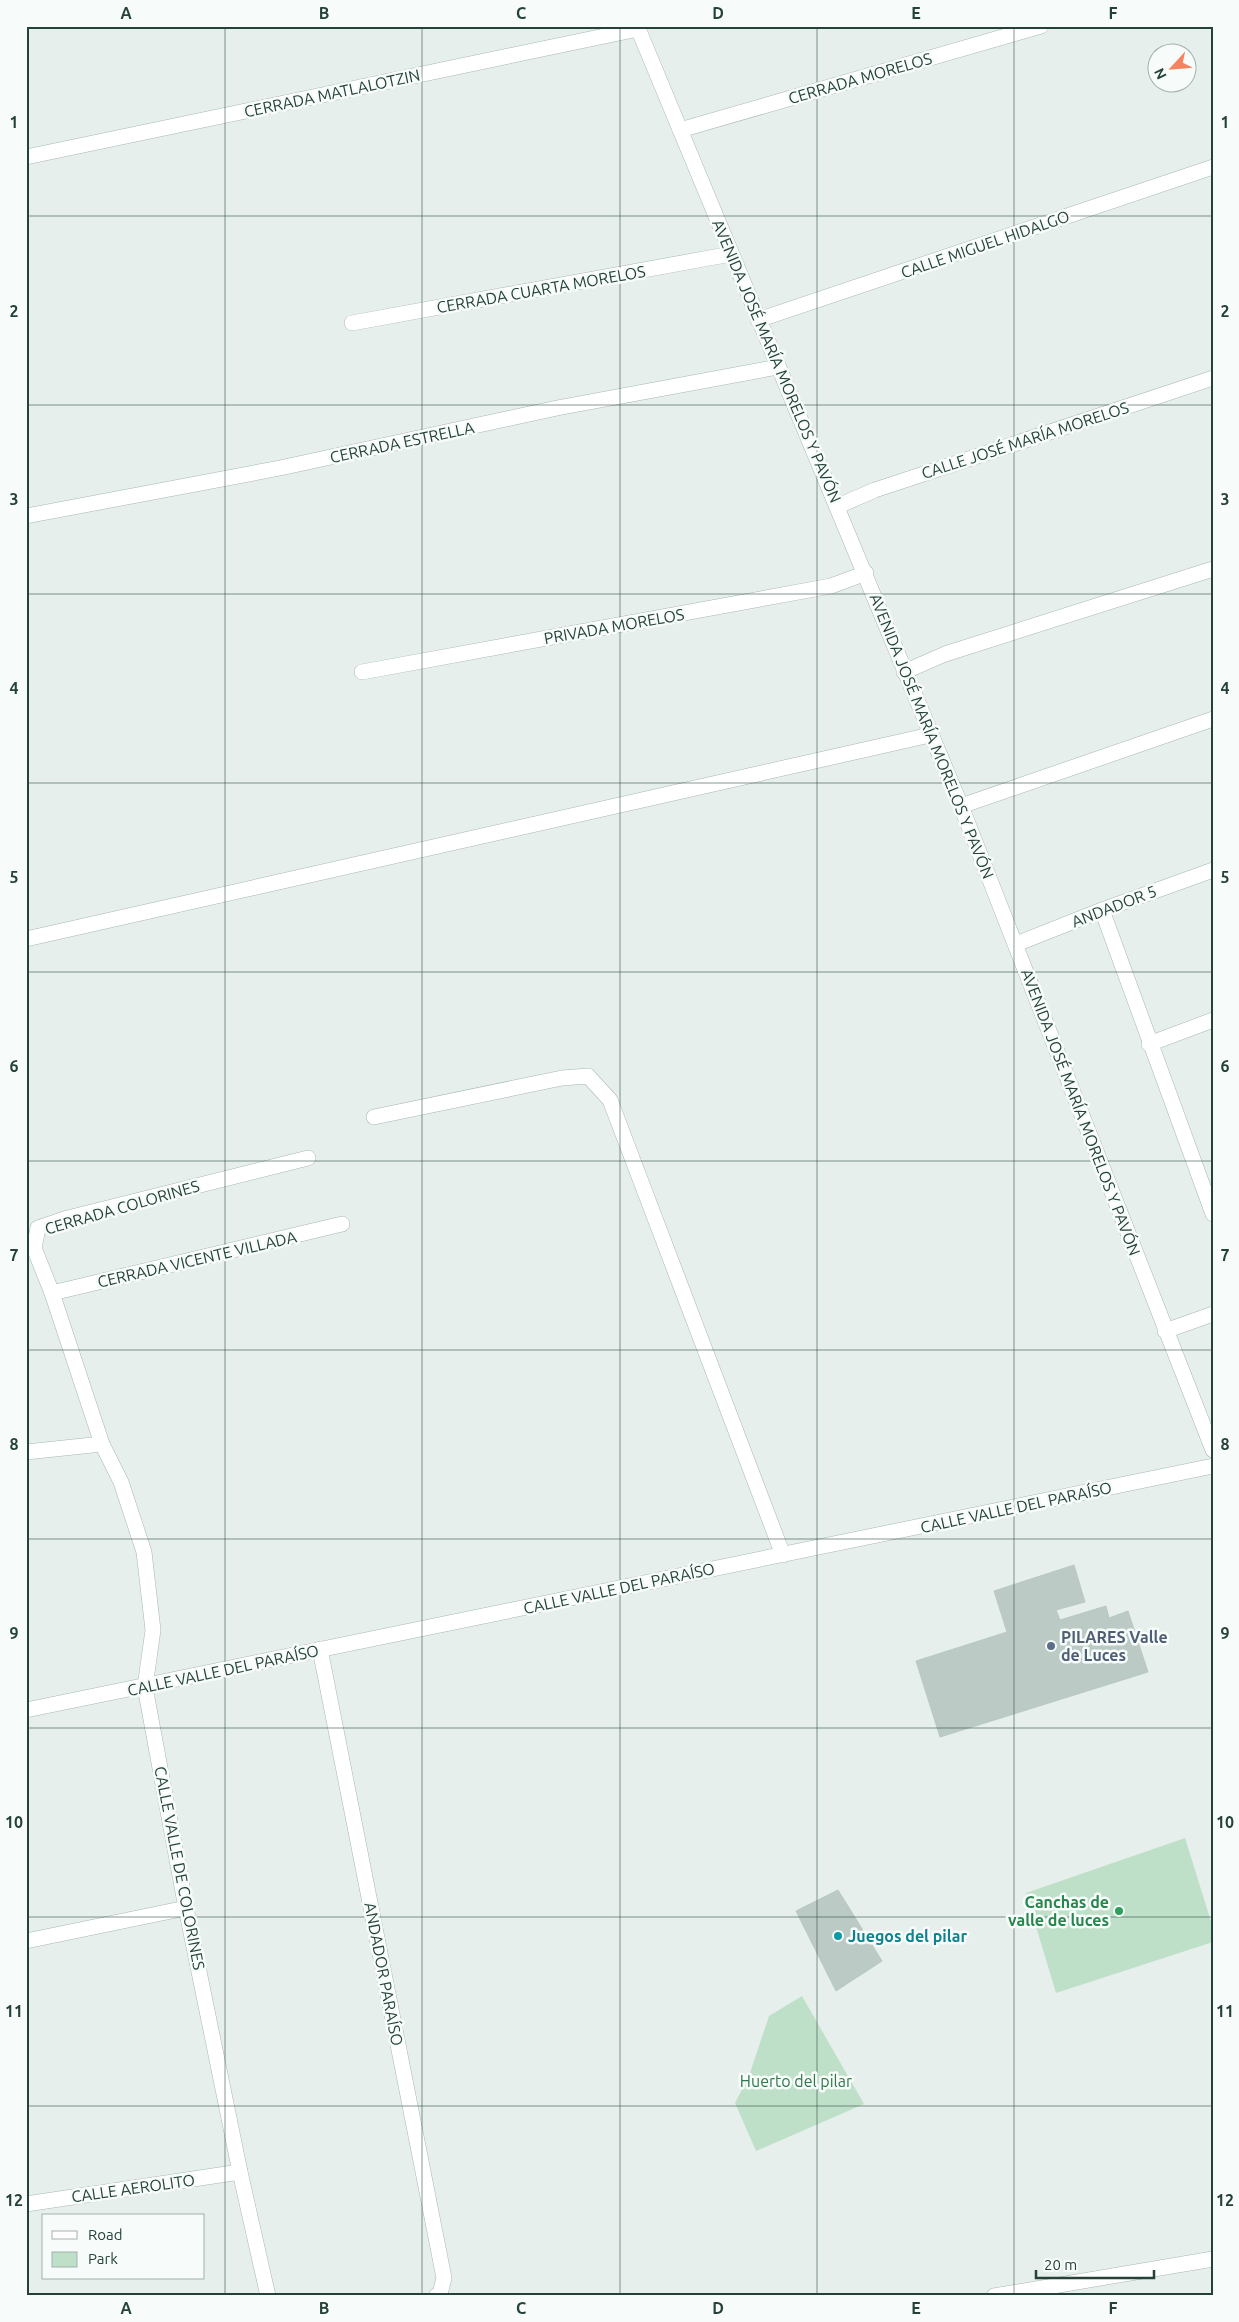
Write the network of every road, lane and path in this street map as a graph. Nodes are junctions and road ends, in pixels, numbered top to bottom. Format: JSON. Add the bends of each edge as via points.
{"nodes":[{"id":1,"x":1041,"y":26,"type":"edge"},
{"id":2,"x":638,"y":28,"type":"edge"},
{"id":3,"x":680,"y":130,"type":"junction"},
{"id":4,"x":26,"y":157,"type":"edge"},
{"id":5,"x":1213,"y":167,"type":"edge"},
{"id":6,"x":731,"y":254,"type":"junction"},
{"id":7,"x":758,"y":320,"type":"junction"},
{"id":8,"x":352,"y":323,"type":"dead end"},
{"id":9,"x":778,"y":367,"type":"junction"},
{"id":10,"x":1213,"y":378,"type":"edge"},
{"id":11,"x":838,"y":506,"type":"junction"},
{"id":12,"x":26,"y":516,"type":"edge"},
{"id":13,"x":1213,"y":570,"type":"edge"},
{"id":14,"x":866,"y":573,"type":"junction"},
{"id":15,"x":362,"y":672,"type":"dead end"},
{"id":16,"x":904,"y":672,"type":"junction"},
{"id":17,"x":1213,"y":719,"type":"edge"},
{"id":18,"x":930,"y":735,"type":"junction"},
{"id":19,"x":961,"y":806,"type":"junction"},
{"id":20,"x":1213,"y":870,"type":"edge"},
{"id":21,"x":1102,"y":910,"type":"junction"},
{"id":22,"x":26,"y":939,"type":"edge"},
{"id":23,"x":1016,"y":944,"type":"junction"},
{"id":24,"x":1213,"y":1020,"type":"edge"},
{"id":25,"x":1149,"y":1044,"type":"junction"},
{"id":26,"x":374,"y":1117,"type":"dead end"},
{"id":27,"x":308,"y":1158,"type":"dead end"},
{"id":28,"x":1206,"y":1174,"type":"edge"},
{"id":29,"x":1213,"y":1214,"type":"edge"},
{"id":30,"x":342,"y":1224,"type":"dead end"},
{"id":31,"x":52,"y":1294,"type":"junction"},
{"id":32,"x":1213,"y":1314,"type":"edge"},
{"id":33,"x":1166,"y":1331,"type":"junction"},
{"id":34,"x":102,"y":1444,"type":"junction"},
{"id":35,"x":1213,"y":1450,"type":"edge"},
{"id":36,"x":26,"y":1452,"type":"edge"},
{"id":37,"x":1213,"y":1466,"type":"edge"},
{"id":38,"x":783,"y":1554,"type":"junction"},
{"id":39,"x":320,"y":1649,"type":"junction"},
{"id":40,"x":145,"y":1687,"type":"junction"},
{"id":41,"x":26,"y":1710,"type":"edge"},
{"id":42,"x":186,"y":1908,"type":"junction"},
{"id":43,"x":26,"y":1941,"type":"edge"},
{"id":44,"x":240,"y":2172,"type":"junction"},
{"id":45,"x":26,"y":2204,"type":"edge"},
{"id":46,"x":1213,"y":2259,"type":"edge"},
{"id":47,"x":268,"y":2296,"type":"edge"},
{"id":48,"x":436,"y":2296,"type":"edge"},
{"id":49,"x":994,"y":2296,"type":"edge"}],
"edges":[{"from":1,"to":3,"type":"street","name":"CERRADA MORELOS"},
{"from":2,"to":3,"type":"street","name":"AVENIDA JOSÉ MARÍA MORELOS Y PAVÓN"},
{"from":2,"to":4,"type":"street","name":"CERRADA MATLALOTZIN"},
{"from":3,"to":6,"type":"street","name":"AVENIDA JOSÉ MARÍA MORELOS Y PAVÓN"},
{"from":5,"to":7,"type":"street","name":"CALLE MIGUEL HIDALGO"},
{"from":6,"to":7,"type":"street","name":"AVENIDA JOSÉ MARÍA MORELOS Y PAVÓN"},
{"from":6,"to":8,"type":"street","name":"CERRADA CUARTA MORELOS"},
{"from":7,"to":9,"type":"street","name":"AVENIDA JOSÉ MARÍA MORELOS Y PAVÓN"},
{"from":9,"to":11,"type":"street","name":"AVENIDA JOSÉ MARÍA MORELOS Y PAVÓN"},
{"from":9,"to":12,"type":"street","name":"CERRADA ESTRELLA","via":[[558,408],[280,468]]},
{"from":10,"to":11,"type":"street","name":"CALLE JOSÉ MARÍA MORELOS","via":[[875,490]]},
{"from":11,"to":14,"type":"street","name":"AVENIDA JOSÉ MARÍA MORELOS Y PAVÓN"},
{"from":13,"to":16,"type":"street","via":[[945,654]]},
{"from":14,"to":15,"type":"street","name":"PRIVADA MORELOS","via":[[831,586]]},
{"from":14,"to":16,"type":"street","name":"AVENIDA JOSÉ MARÍA MORELOS Y PAVÓN"},
{"from":16,"to":18,"type":"street","name":"AVENIDA JOSÉ MARÍA MORELOS Y PAVÓN"},
{"from":17,"to":19,"type":"street"},
{"from":18,"to":19,"type":"street","name":"AVENIDA JOSÉ MARÍA MORELOS Y PAVÓN"},
{"from":18,"to":22,"type":"street"},
{"from":19,"to":23,"type":"street","name":"AVENIDA JOSÉ MARÍA MORELOS Y PAVÓN"},
{"from":20,"to":21,"type":"street","name":"ANDADOR 5"},
{"from":21,"to":23,"type":"street","name":"ANDADOR 5"},
{"from":21,"to":25,"type":"street"},
{"from":23,"to":33,"type":"street","name":"AVENIDA JOSÉ MARÍA MORELOS Y PAVÓN"},
{"from":24,"to":25,"type":"street"},
{"from":25,"to":28,"type":"street"},
{"from":26,"to":38,"type":"street","via":[[562,1078],[588,1076],[610,1100]]},
{"from":27,"to":31,"type":"street","name":"CERRADA COLORINES","via":[[38,1228],[34,1248]]},
{"from":28,"to":29,"type":"street"},
{"from":30,"to":31,"type":"street","name":"CERRADA VICENTE VILLADA"},
{"from":31,"to":34,"type":"street","name":"CERRADA COLORINES"},
{"from":32,"to":33,"type":"street"},
{"from":33,"to":35,"type":"street","name":"AVENIDA JOSÉ MARÍA MORELOS Y PAVÓN"},
{"from":34,"to":36,"type":"street"},
{"from":34,"to":40,"type":"street","name":"CALLE VALLE DE COLORINES","via":[[121,1482],[144,1552],[153,1630]]},
{"from":37,"to":38,"type":"street","name":"CALLE VALLE DEL PARAÍSO"},
{"from":38,"to":39,"type":"street","name":"CALLE VALLE DEL PARAÍSO"},
{"from":39,"to":40,"type":"street","name":"CALLE VALLE DEL PARAÍSO"},
{"from":39,"to":48,"type":"street","name":"ANDADOR PARAÍSO","via":[[444,2278],[440,2294]]},
{"from":40,"to":41,"type":"street","name":"CALLE VALLE DEL PARAÍSO"},
{"from":40,"to":42,"type":"street","name":"CALLE VALLE DE COLORINES"},
{"from":42,"to":43,"type":"street"},
{"from":42,"to":44,"type":"street","name":"CALLE VALLE DE COLORINES"},
{"from":44,"to":45,"type":"street","name":"CALLE AEROLITO"},
{"from":44,"to":47,"type":"street","name":"CALLE VALLE DE COLORINES"},
{"from":46,"to":49,"type":"street"}]}
